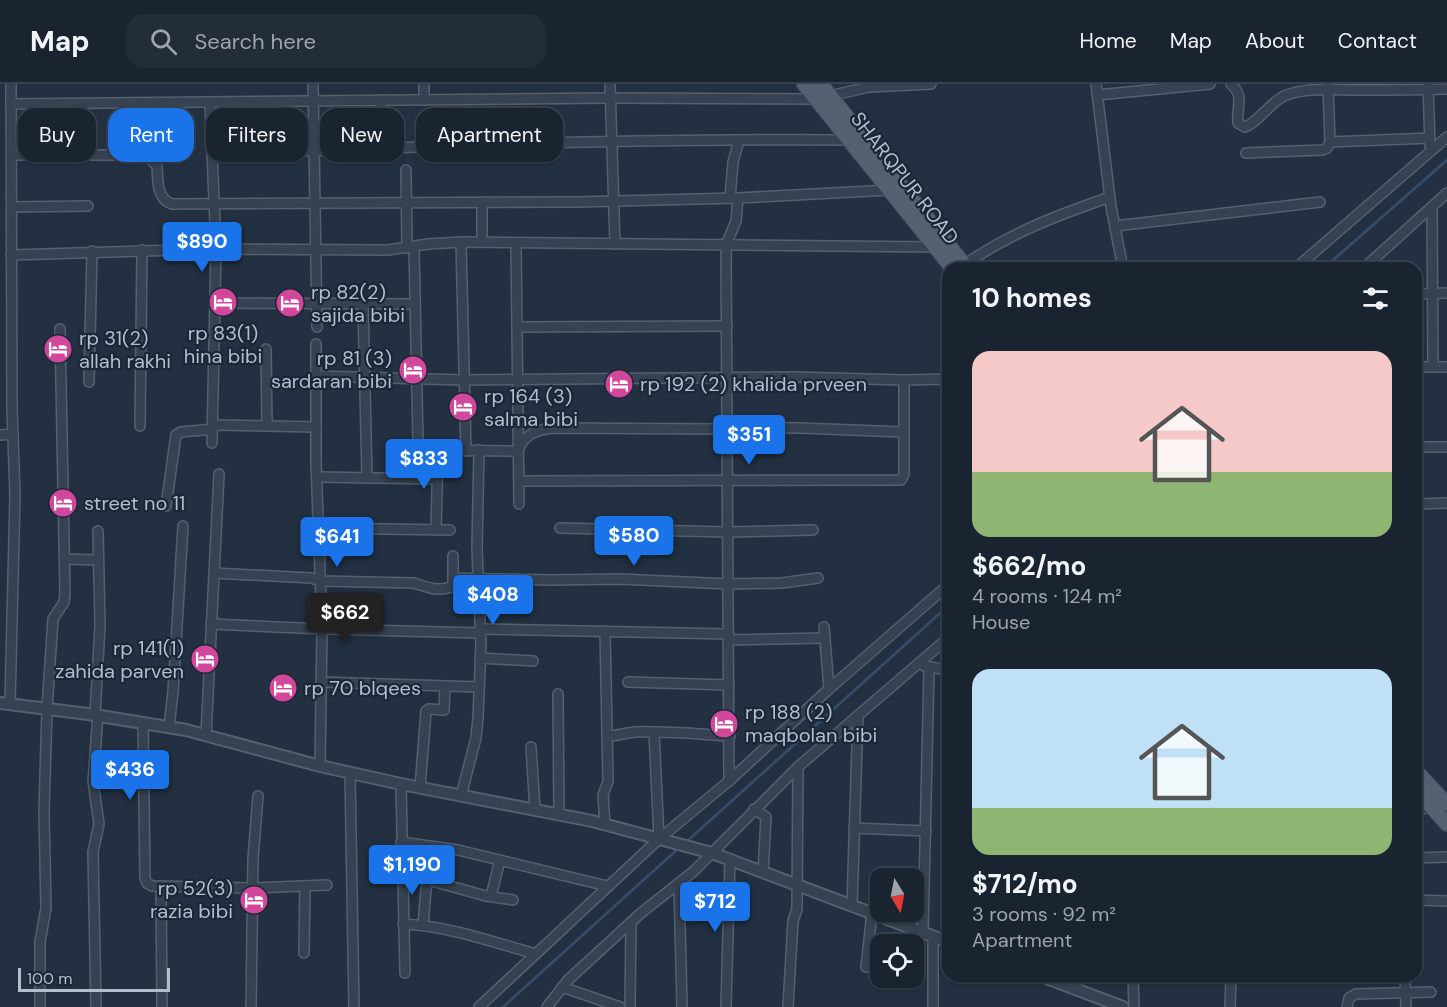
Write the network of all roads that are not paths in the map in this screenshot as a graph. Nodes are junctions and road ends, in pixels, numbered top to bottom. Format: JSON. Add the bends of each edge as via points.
{"nodes":[{"id":1,"x":11,"y":84,"type":"edge"},
{"id":2,"x":313,"y":84,"type":"edge"},
{"id":3,"x":424,"y":84,"type":"edge"},
{"id":4,"x":610,"y":84,"type":"edge"},
{"id":5,"x":804,"y":84,"type":"edge"},
{"id":6,"x":821,"y":84,"type":"edge"},
{"id":7,"x":931,"y":84,"type":"edge"},
{"id":8,"x":1096,"y":84,"type":"edge"},
{"id":9,"x":1210,"y":84,"type":"edge"},
{"id":10,"x":1231,"y":84,"type":"edge"},
{"id":11,"x":880,"y":85,"type":"edge"},
{"id":12,"x":1328,"y":87,"type":"edge"},
{"id":13,"x":1381,"y":87,"type":"edge"},
{"id":14,"x":1428,"y":87,"type":"edge"},
{"id":15,"x":1447,"y":89,"type":"edge"},
{"id":16,"x":830,"y":95,"type":"junction"},
{"id":17,"x":1097,"y":95,"type":"junction"},
{"id":18,"x":611,"y":98,"type":"junction"},
{"id":19,"x":816,"y":99,"type":"junction"},
{"id":20,"x":381,"y":100,"type":"junction"},
{"id":21,"x":424,"y":100,"type":"junction"},
{"id":22,"x":314,"y":101,"type":"junction"},
{"id":23,"x":210,"y":102,"type":"junction"},
{"id":24,"x":11,"y":104,"type":"junction"},
{"id":25,"x":210,"y":108,"type":"edge"},
{"id":26,"x":381,"y":108,"type":"edge"},
{"id":27,"x":1447,"y":137,"type":"edge"},
{"id":28,"x":1430,"y":138,"type":"junction"},
{"id":29,"x":739,"y":140,"type":"junction"},
{"id":30,"x":850,"y":140,"type":"junction"},
{"id":31,"x":613,"y":142,"type":"junction"},
{"id":32,"x":1330,"y":142,"type":"junction"},
{"id":33,"x":404,"y":147,"type":"edge"},
{"id":34,"x":308,"y":152,"type":"edge"},
{"id":35,"x":315,"y":152,"type":"junction"},
{"id":36,"x":320,"y":152,"type":"edge"},
{"id":37,"x":1430,"y":152,"type":"junction"},
{"id":38,"x":1246,"y":153,"type":"dead end"},
{"id":39,"x":12,"y":155,"type":"junction"},
{"id":40,"x":213,"y":162,"type":"edge"},
{"id":41,"x":406,"y":170,"type":"dead end"},
{"id":42,"x":890,"y":190,"type":"junction"},
{"id":43,"x":1447,"y":193,"type":"edge"},
{"id":44,"x":1110,"y":197,"type":"junction"},
{"id":45,"x":734,"y":198,"type":"junction"},
{"id":46,"x":614,"y":201,"type":"junction"},
{"id":47,"x":407,"y":202,"type":"junction"},
{"id":48,"x":482,"y":202,"type":"junction"},
{"id":49,"x":1320,"y":202,"type":"dead end"},
{"id":50,"x":315,"y":203,"type":"junction"},
{"id":51,"x":214,"y":204,"type":"junction"},
{"id":52,"x":88,"y":206,"type":"dead end"},
{"id":53,"x":12,"y":207,"type":"junction"},
{"id":54,"x":1432,"y":207,"type":"junction"},
{"id":55,"x":1115,"y":226,"type":"junction"},
{"id":56,"x":461,"y":242,"type":"junction"},
{"id":57,"x":482,"y":242,"type":"junction"},
{"id":58,"x":516,"y":243,"type":"junction"},
{"id":59,"x":615,"y":244,"type":"junction"},
{"id":60,"x":726,"y":245,"type":"junction"},
{"id":61,"x":934,"y":247,"type":"junction"},
{"id":62,"x":411,"y":248,"type":"junction"},
{"id":63,"x":216,"y":249,"type":"junction"},
{"id":64,"x":142,"y":250,"type":"junction"},
{"id":65,"x":316,"y":250,"type":"junction"},
{"id":66,"x":92,"y":251,"type":"junction"},
{"id":67,"x":11,"y":255,"type":"junction"},
{"id":68,"x":953,"y":262,"type":"edge"},
{"id":69,"x":956,"y":262,"type":"edge"},
{"id":70,"x":969,"y":262,"type":"edge"},
{"id":71,"x":1122,"y":262,"type":"edge"},
{"id":72,"x":1303,"y":262,"type":"edge"},
{"id":73,"x":1371,"y":262,"type":"edge"},
{"id":74,"x":1447,"y":293,"type":"edge"},
{"id":75,"x":1422,"y":294,"type":"edge"},
{"id":76,"x":1433,"y":294,"type":"junction"},
{"id":77,"x":214,"y":303,"type":"junction"},
{"id":78,"x":317,"y":303,"type":"junction"},
{"id":79,"x":363,"y":304,"type":"junction"},
{"id":80,"x":415,"y":304,"type":"junction"},
{"id":81,"x":727,"y":326,"type":"junction"},
{"id":82,"x":318,"y":327,"type":"dead end"},
{"id":83,"x":518,"y":327,"type":"junction"},
{"id":84,"x":60,"y":329,"type":"dead end"},
{"id":85,"x":316,"y":344,"type":"dead end"},
{"id":86,"x":266,"y":349,"type":"dead end"},
{"id":87,"x":1422,"y":367,"type":"edge"},
{"id":88,"x":1433,"y":367,"type":"junction"},
{"id":89,"x":1447,"y":367,"type":"edge"},
{"id":90,"x":316,"y":376,"type":"junction"},
{"id":91,"x":727,"y":377,"type":"junction"},
{"id":92,"x":365,"y":378,"type":"junction"},
{"id":93,"x":518,"y":378,"type":"junction"},
{"id":94,"x":416,"y":379,"type":"junction"},
{"id":95,"x":942,"y":379,"type":"edge"},
{"id":96,"x":464,"y":380,"type":"junction"},
{"id":97,"x":904,"y":380,"type":"junction"},
{"id":98,"x":89,"y":382,"type":"dead end"},
{"id":99,"x":140,"y":426,"type":"dead end"},
{"id":100,"x":267,"y":426,"type":"junction"},
{"id":101,"x":213,"y":427,"type":"junction"},
{"id":102,"x":316,"y":427,"type":"junction"},
{"id":103,"x":727,"y":427,"type":"junction"},
{"id":104,"x":904,"y":432,"type":"junction"},
{"id":105,"x":13,"y":434,"type":"junction"},
{"id":106,"x":0,"y":435,"type":"edge"},
{"id":107,"x":212,"y":443,"type":"dead end"},
{"id":108,"x":1422,"y":447,"type":"edge"},
{"id":109,"x":1447,"y":447,"type":"edge"},
{"id":110,"x":479,"y":450,"type":"junction"},
{"id":111,"x":438,"y":451,"type":"junction"},
{"id":112,"x":466,"y":451,"type":"junction"},
{"id":113,"x":518,"y":451,"type":"junction"},
{"id":114,"x":219,"y":474,"type":"dead end"},
{"id":115,"x":316,"y":477,"type":"junction"},
{"id":116,"x":367,"y":478,"type":"junction"},
{"id":117,"x":437,"y":479,"type":"junction"},
{"id":118,"x":728,"y":480,"type":"junction"},
{"id":119,"x":520,"y":481,"type":"junction"},
{"id":120,"x":1447,"y":502,"type":"edge"},
{"id":121,"x":519,"y":504,"type":"dead end"},
{"id":122,"x":1422,"y":504,"type":"edge"},
{"id":123,"x":166,"y":506,"type":"dead end"},
{"id":124,"x":183,"y":526,"type":"dead end"},
{"id":125,"x":318,"y":528,"type":"junction"},
{"id":126,"x":560,"y":528,"type":"dead end"},
{"id":127,"x":436,"y":530,"type":"junction"},
{"id":128,"x":450,"y":530,"type":"dead end"},
{"id":129,"x":813,"y":530,"type":"dead end"},
{"id":130,"x":98,"y":531,"type":"dead end"},
{"id":131,"x":728,"y":532,"type":"junction"},
{"id":132,"x":453,"y":556,"type":"dead end"},
{"id":133,"x":65,"y":559,"type":"junction"},
{"id":134,"x":98,"y":560,"type":"junction"},
{"id":135,"x":214,"y":573,"type":"junction"},
{"id":136,"x":453,"y":578,"type":"junction"},
{"id":137,"x":478,"y":578,"type":"junction"},
{"id":138,"x":818,"y":578,"type":"dead end"},
{"id":139,"x":321,"y":581,"type":"junction"},
{"id":140,"x":729,"y":584,"type":"junction"},
{"id":141,"x":942,"y":590,"type":"edge"},
{"id":142,"x":212,"y":624,"type":"junction"},
{"id":143,"x":824,"y":627,"type":"dead end"},
{"id":144,"x":322,"y":630,"type":"junction"},
{"id":145,"x":480,"y":631,"type":"junction"},
{"id":146,"x":604,"y":631,"type":"junction"},
{"id":147,"x":729,"y":637,"type":"junction"},
{"id":148,"x":824,"y":638,"type":"junction"},
{"id":149,"x":942,"y":643,"type":"edge"},
{"id":150,"x":480,"y":658,"type":"junction"},
{"id":151,"x":533,"y":661,"type":"dead end"},
{"id":152,"x":921,"y":662,"type":"junction"},
{"id":153,"x":930,"y":669,"type":"junction"},
{"id":154,"x":942,"y":670,"type":"edge"},
{"id":155,"x":321,"y":682,"type":"junction"},
{"id":156,"x":628,"y":682,"type":"dead end"},
{"id":157,"x":729,"y":685,"type":"junction"},
{"id":158,"x":445,"y":686,"type":"junction"},
{"id":159,"x":479,"y":687,"type":"junction"},
{"id":160,"x":829,"y":689,"type":"junction"},
{"id":161,"x":558,"y":694,"type":"dead end"},
{"id":162,"x":5,"y":703,"type":"edge"},
{"id":163,"x":47,"y":708,"type":"junction"},
{"id":164,"x":96,"y":715,"type":"junction"},
{"id":165,"x":858,"y":715,"type":"junction"},
{"id":166,"x":143,"y":723,"type":"junction"},
{"id":167,"x":168,"y":727,"type":"junction"},
{"id":168,"x":654,"y":732,"type":"junction"},
{"id":169,"x":206,"y":735,"type":"junction"},
{"id":170,"x":607,"y":736,"type":"junction"},
{"id":171,"x":729,"y":736,"type":"junction"},
{"id":172,"x":531,"y":747,"type":"dead end"},
{"id":173,"x":320,"y":766,"type":"junction"},
{"id":174,"x":798,"y":767,"type":"junction"},
{"id":175,"x":350,"y":773,"type":"junction"},
{"id":176,"x":1422,"y":777,"type":"edge"},
{"id":177,"x":729,"y":781,"type":"junction"},
{"id":178,"x":401,"y":784,"type":"junction"},
{"id":179,"x":420,"y":788,"type":"junction"},
{"id":180,"x":258,"y":796,"type":"dead end"},
{"id":181,"x":461,"y":796,"type":"junction"},
{"id":182,"x":1422,"y":796,"type":"edge"},
{"id":183,"x":1429,"y":804,"type":"junction"},
{"id":184,"x":1447,"y":804,"type":"edge"},
{"id":185,"x":754,"y":809,"type":"junction"},
{"id":186,"x":1422,"y":809,"type":"edge"},
{"id":187,"x":535,"y":810,"type":"junction"},
{"id":188,"x":559,"y":815,"type":"junction"},
{"id":189,"x":1447,"y":824,"type":"edge"},
{"id":190,"x":605,"y":825,"type":"junction"},
{"id":191,"x":854,"y":828,"type":"junction"},
{"id":192,"x":926,"y":831,"type":"junction"},
{"id":193,"x":659,"y":839,"type":"junction"},
{"id":194,"x":401,"y":842,"type":"junction"},
{"id":195,"x":709,"y":852,"type":"junction"},
{"id":196,"x":1447,"y":857,"type":"edge"},
{"id":197,"x":1422,"y":858,"type":"edge"},
{"id":198,"x":730,"y":859,"type":"junction"},
{"id":199,"x":500,"y":860,"type":"junction"},
{"id":200,"x":763,"y":872,"type":"junction"},
{"id":201,"x":679,"y":884,"type":"junction"},
{"id":202,"x":327,"y":885,"type":"dead end"},
{"id":203,"x":796,"y":885,"type":"junction"},
{"id":204,"x":161,"y":886,"type":"junction"},
{"id":205,"x":305,"y":886,"type":"junction"},
{"id":206,"x":608,"y":886,"type":"junction"},
{"id":207,"x":252,"y":888,"type":"junction"},
{"id":208,"x":491,"y":896,"type":"junction"},
{"id":209,"x":513,"y":900,"type":"dead end"},
{"id":210,"x":1422,"y":900,"type":"edge"},
{"id":211,"x":1447,"y":901,"type":"edge"},
{"id":212,"x":852,"y":906,"type":"junction"},
{"id":213,"x":870,"y":913,"type":"edge"},
{"id":214,"x":631,"y":922,"type":"junction"},
{"id":215,"x":871,"y":922,"type":"edge"},
{"id":216,"x":893,"y":922,"type":"edge"},
{"id":217,"x":403,"y":924,"type":"junction"},
{"id":218,"x":423,"y":925,"type":"junction"},
{"id":219,"x":928,"y":935,"type":"junction"},
{"id":220,"x":942,"y":940,"type":"edge"},
{"id":221,"x":304,"y":953,"type":"dead end"},
{"id":222,"x":536,"y":954,"type":"junction"},
{"id":223,"x":866,"y":968,"type":"dead end"},
{"id":224,"x":405,"y":973,"type":"dead end"},
{"id":225,"x":1056,"y":982,"type":"edge"},
{"id":226,"x":1077,"y":982,"type":"edge"},
{"id":227,"x":1133,"y":982,"type":"edge"},
{"id":228,"x":1231,"y":982,"type":"edge"},
{"id":229,"x":1405,"y":982,"type":"edge"},
{"id":230,"x":562,"y":987,"type":"junction"},
{"id":231,"x":1076,"y":990,"type":"junction"},
{"id":232,"x":1406,"y":992,"type":"junction"},
{"id":233,"x":1431,"y":992,"type":"dead end"},
{"id":234,"x":40,"y":1007,"type":"edge"},
{"id":235,"x":96,"y":1007,"type":"edge"},
{"id":236,"x":162,"y":1007,"type":"edge"},
{"id":237,"x":251,"y":1007,"type":"edge"},
{"id":238,"x":354,"y":1007,"type":"edge"},
{"id":239,"x":479,"y":1007,"type":"edge"},
{"id":240,"x":547,"y":1007,"type":"edge"},
{"id":241,"x":620,"y":1007,"type":"edge"},
{"id":242,"x":630,"y":1007,"type":"edge"},
{"id":243,"x":682,"y":1007,"type":"edge"},
{"id":244,"x":726,"y":1007,"type":"edge"},
{"id":245,"x":788,"y":1007,"type":"edge"},
{"id":246,"x":933,"y":1007,"type":"edge"},
{"id":247,"x":1123,"y":1007,"type":"edge"},
{"id":248,"x":1134,"y":1007,"type":"edge"},
{"id":249,"x":1230,"y":1007,"type":"edge"},
{"id":250,"x":1347,"y":1007,"type":"edge"},
{"id":251,"x":1406,"y":1007,"type":"edge"}],
"edges":[{"from":1,"to":24,"type":"street"},
{"from":2,"to":22,"type":"street"},
{"from":3,"to":21,"type":"street"},
{"from":4,"to":18,"type":"street"},
{"from":5,"to":19,"type":"main road","name":"SHARQPUR ROAD"},
{"from":6,"to":16,"type":"main road","name":"SHARQPUR ROAD"},
{"from":7,"to":11,"type":"street"},
{"from":8,"to":17,"type":"street"},
{"from":9,"to":17,"type":"street"},
{"from":10,"to":12,"type":"street","via":[[1239,92],[1238,123],[1245,127],[1284,96]]},
{"from":11,"to":16,"type":"street"},
{"from":12,"to":13,"type":"street"},
{"from":12,"to":32,"type":"street"},
{"from":13,"to":14,"type":"street"},
{"from":14,"to":15,"type":"street"},
{"from":14,"to":28,"type":"street"},
{"from":16,"to":19,"type":"street"},
{"from":16,"to":69,"type":"main road","name":"SHARQPUR ROAD"},
{"from":17,"to":44,"type":"street"},
{"from":18,"to":19,"type":"street"},
{"from":18,"to":21,"type":"street"},
{"from":18,"to":31,"type":"street"},
{"from":19,"to":30,"type":"main road","name":"SHARQPUR ROAD"},
{"from":20,"to":21,"type":"street"},
{"from":20,"to":22,"type":"street"},
{"from":20,"to":26,"type":"street"},
{"from":22,"to":23,"type":"street"},
{"from":22,"to":35,"type":"street"},
{"from":23,"to":24,"type":"street"},
{"from":23,"to":25,"type":"street"},
{"from":24,"to":39,"type":"street"},
{"from":27,"to":37,"type":"street"},
{"from":28,"to":32,"type":"street"},
{"from":28,"to":37,"type":"street"},
{"from":29,"to":30,"type":"street"},
{"from":29,"to":31,"type":"street"},
{"from":29,"to":45,"type":"street","via":[[733,162]]},
{"from":30,"to":42,"type":"main road","name":"SHARQPUR ROAD"},
{"from":31,"to":33,"type":"street"},
{"from":31,"to":46,"type":"street"},
{"from":32,"to":38,"type":"street","via":[[1323,150]]},
{"from":34,"to":35,"type":"street"},
{"from":35,"to":36,"type":"street"},
{"from":35,"to":50,"type":"street"},
{"from":37,"to":72,"type":"street"},
{"from":39,"to":51,"type":"street","via":[[149,158],[158,166],[165,201]]},
{"from":39,"to":53,"type":"street"},
{"from":40,"to":51,"type":"street"},
{"from":41,"to":47,"type":"street"},
{"from":42,"to":45,"type":"street"},
{"from":42,"to":61,"type":"main road","name":"SHARQPUR ROAD"},
{"from":43,"to":54,"type":"street"},
{"from":44,"to":55,"type":"street"},
{"from":44,"to":70,"type":"street","via":[[1018,232]]},
{"from":45,"to":46,"type":"street"},
{"from":45,"to":60,"type":"street","via":[[736,220]]},
{"from":46,"to":48,"type":"street"},
{"from":46,"to":59,"type":"street"},
{"from":47,"to":48,"type":"street"},
{"from":47,"to":50,"type":"street"},
{"from":47,"to":62,"type":"street"},
{"from":48,"to":57,"type":"street"},
{"from":49,"to":55,"type":"street"},
{"from":50,"to":51,"type":"street"},
{"from":50,"to":65,"type":"street"},
{"from":51,"to":63,"type":"street"},
{"from":52,"to":53,"type":"street"},
{"from":53,"to":67,"type":"street"},
{"from":54,"to":73,"type":"street"},
{"from":54,"to":76,"type":"street"},
{"from":55,"to":71,"type":"street"},
{"from":56,"to":57,"type":"street"},
{"from":56,"to":62,"type":"street"},
{"from":56,"to":96,"type":"street"},
{"from":57,"to":58,"type":"street"},
{"from":58,"to":59,"type":"street"},
{"from":58,"to":83,"type":"street"},
{"from":59,"to":60,"type":"street"},
{"from":60,"to":61,"type":"street"},
{"from":60,"to":81,"type":"street"},
{"from":61,"to":68,"type":"main road","name":"SHARQPUR ROAD"},
{"from":62,"to":65,"type":"street"},
{"from":62,"to":80,"type":"street"},
{"from":63,"to":64,"type":"street"},
{"from":63,"to":65,"type":"street"},
{"from":63,"to":77,"type":"street"},
{"from":64,"to":66,"type":"street"},
{"from":64,"to":99,"type":"street"},
{"from":65,"to":78,"type":"street"},
{"from":66,"to":67,"type":"street"},
{"from":66,"to":98,"type":"street"},
{"from":67,"to":105,"type":"street"},
{"from":74,"to":76,"type":"street"},
{"from":75,"to":76,"type":"street"},
{"from":76,"to":88,"type":"street"},
{"from":77,"to":78,"type":"street"},
{"from":77,"to":101,"type":"street"},
{"from":78,"to":79,"type":"street"},
{"from":78,"to":82,"type":"street"},
{"from":79,"to":80,"type":"street"},
{"from":79,"to":92,"type":"street"},
{"from":80,"to":94,"type":"street"},
{"from":81,"to":83,"type":"street"},
{"from":81,"to":91,"type":"street"},
{"from":83,"to":93,"type":"street"},
{"from":84,"to":133,"type":"street"},
{"from":85,"to":90,"type":"street"},
{"from":86,"to":100,"type":"street"},
{"from":87,"to":88,"type":"street"},
{"from":88,"to":89,"type":"street"},
{"from":90,"to":92,"type":"street"},
{"from":90,"to":102,"type":"street"},
{"from":91,"to":93,"type":"street"},
{"from":91,"to":97,"type":"street"},
{"from":91,"to":103,"type":"street"},
{"from":92,"to":94,"type":"street"},
{"from":92,"to":116,"type":"street"},
{"from":93,"to":96,"type":"street"},
{"from":93,"to":113,"type":"street"},
{"from":94,"to":96,"type":"street"},
{"from":94,"to":111,"type":"street","via":[[418,445],[424,450]]},
{"from":95,"to":97,"type":"street"},
{"from":96,"to":112,"type":"street"},
{"from":97,"to":104,"type":"street"},
{"from":100,"to":101,"type":"street"},
{"from":100,"to":102,"type":"street"},
{"from":101,"to":107,"type":"street"},
{"from":101,"to":123,"type":"street","via":[[176,435]]},
{"from":102,"to":115,"type":"street"},
{"from":103,"to":104,"type":"street"},
{"from":103,"to":113,"type":"street","via":[[553,428],[523,438]]},
{"from":103,"to":118,"type":"street"},
{"from":104,"to":118,"type":"street","via":[[901,480]]},
{"from":105,"to":106,"type":"street"},
{"from":105,"to":162,"type":"street","via":[[15,496]]},
{"from":108,"to":109,"type":"street"},
{"from":110,"to":112,"type":"street"},
{"from":110,"to":113,"type":"street"},
{"from":110,"to":137,"type":"street"},
{"from":111,"to":112,"type":"street"},
{"from":111,"to":117,"type":"street"},
{"from":113,"to":119,"type":"street"},
{"from":114,"to":135,"type":"street"},
{"from":115,"to":116,"type":"street"},
{"from":115,"to":125,"type":"street"},
{"from":116,"to":117,"type":"street"},
{"from":117,"to":127,"type":"street"},
{"from":118,"to":119,"type":"street"},
{"from":118,"to":131,"type":"street"},
{"from":119,"to":121,"type":"street"},
{"from":120,"to":122,"type":"street"},
{"from":124,"to":167,"type":"street"},
{"from":125,"to":127,"type":"street"},
{"from":125,"to":139,"type":"street"},
{"from":126,"to":131,"type":"street"},
{"from":127,"to":128,"type":"street"},
{"from":129,"to":131,"type":"street"},
{"from":130,"to":134,"type":"street"},
{"from":131,"to":140,"type":"street"},
{"from":132,"to":136,"type":"street"},
{"from":133,"to":134,"type":"street"},
{"from":133,"to":163,"type":"street","via":[[64,602],[52,623]]},
{"from":134,"to":164,"type":"street"},
{"from":135,"to":139,"type":"street"},
{"from":135,"to":142,"type":"street"},
{"from":136,"to":137,"type":"street"},
{"from":136,"to":139,"type":"street","via":[[452,587],[433,590],[414,583]]},
{"from":137,"to":140,"type":"street"},
{"from":137,"to":145,"type":"street"},
{"from":138,"to":140,"type":"street"},
{"from":139,"to":144,"type":"street"},
{"from":140,"to":147,"type":"street"},
{"from":141,"to":160,"type":"street"},
{"from":142,"to":144,"type":"street"},
{"from":142,"to":169,"type":"street"},
{"from":143,"to":148,"type":"street"},
{"from":144,"to":145,"type":"street"},
{"from":144,"to":155,"type":"street"},
{"from":145,"to":146,"type":"street"},
{"from":145,"to":150,"type":"street"},
{"from":146,"to":147,"type":"street"},
{"from":146,"to":170,"type":"street"},
{"from":147,"to":148,"type":"street"},
{"from":147,"to":157,"type":"street"},
{"from":148,"to":160,"type":"street"},
{"from":149,"to":152,"type":"street"},
{"from":150,"to":151,"type":"street"},
{"from":150,"to":159,"type":"street"},
{"from":152,"to":153,"type":"street"},
{"from":152,"to":165,"type":"street"},
{"from":153,"to":154,"type":"street"},
{"from":153,"to":192,"type":"street"},
{"from":155,"to":158,"type":"street"},
{"from":155,"to":173,"type":"street"},
{"from":156,"to":157,"type":"street"},
{"from":157,"to":171,"type":"street"},
{"from":158,"to":159,"type":"street"},
{"from":158,"to":179,"type":"street","via":[[444,710],[426,711]]},
{"from":159,"to":181,"type":"street","via":[[476,738]]},
{"from":160,"to":177,"type":"street"},
{"from":161,"to":188,"type":"street"},
{"from":162,"to":163,"type":"street"},
{"from":163,"to":164,"type":"street"},
{"from":163,"to":234,"type":"street","via":[[46,908],[40,942]]},
{"from":164,"to":166,"type":"street"},
{"from":164,"to":235,"type":"street"},
{"from":165,"to":174,"type":"street"},
{"from":165,"to":191,"type":"street"},
{"from":166,"to":167,"type":"street"},
{"from":166,"to":204,"type":"street","via":[[145,878],[149,885]]},
{"from":167,"to":169,"type":"street"},
{"from":168,"to":170,"type":"street"},
{"from":168,"to":171,"type":"street"},
{"from":168,"to":193,"type":"street"},
{"from":169,"to":173,"type":"street"},
{"from":170,"to":190,"type":"street"},
{"from":171,"to":177,"type":"street"},
{"from":172,"to":187,"type":"street"},
{"from":173,"to":175,"type":"street"},
{"from":174,"to":185,"type":"street"},
{"from":174,"to":203,"type":"street"},
{"from":175,"to":178,"type":"street"},
{"from":175,"to":238,"type":"street"},
{"from":176,"to":184,"type":"main road"},
{"from":177,"to":193,"type":"street"},
{"from":178,"to":179,"type":"street"},
{"from":178,"to":194,"type":"street"},
{"from":179,"to":181,"type":"street"},
{"from":180,"to":207,"type":"street"},
{"from":181,"to":187,"type":"street"},
{"from":182,"to":183,"type":"main road"},
{"from":183,"to":186,"type":"street"},
{"from":183,"to":189,"type":"main road"},
{"from":185,"to":195,"type":"street"},
{"from":185,"to":200,"type":"street","via":[[766,817]]},
{"from":187,"to":188,"type":"street"},
{"from":188,"to":190,"type":"street"},
{"from":190,"to":193,"type":"street"},
{"from":191,"to":192,"type":"street"},
{"from":191,"to":212,"type":"street"},
{"from":192,"to":219,"type":"street"},
{"from":193,"to":195,"type":"street"},
{"from":193,"to":206,"type":"street"},
{"from":194,"to":199,"type":"street"},
{"from":194,"to":217,"type":"street"},
{"from":195,"to":198,"type":"street"},
{"from":195,"to":201,"type":"street"},
{"from":196,"to":197,"type":"street"},
{"from":198,"to":200,"type":"street"},
{"from":198,"to":244,"type":"street"},
{"from":199,"to":206,"type":"street"},
{"from":199,"to":208,"type":"street"},
{"from":200,"to":203,"type":"street"},
{"from":201,"to":214,"type":"street"},
{"from":201,"to":243,"type":"street"},
{"from":202,"to":205,"type":"street"},
{"from":203,"to":212,"type":"street"},
{"from":203,"to":245,"type":"street"},
{"from":204,"to":207,"type":"street"},
{"from":204,"to":236,"type":"street"},
{"from":205,"to":207,"type":"street"},
{"from":205,"to":221,"type":"street"},
{"from":206,"to":222,"type":"street"},
{"from":207,"to":237,"type":"street"},
{"from":208,"to":209,"type":"street"},
{"from":208,"to":218,"type":"street","via":[[429,875]]},
{"from":210,"to":211,"type":"street"},
{"from":212,"to":213,"type":"street"},
{"from":214,"to":230,"type":"street"},
{"from":214,"to":242,"type":"street"},
{"from":215,"to":223,"type":"street"},
{"from":216,"to":219,"type":"street"},
{"from":217,"to":218,"type":"street"},
{"from":217,"to":224,"type":"street"},
{"from":218,"to":222,"type":"street"},
{"from":219,"to":220,"type":"street"},
{"from":219,"to":246,"type":"street"},
{"from":222,"to":239,"type":"street"},
{"from":225,"to":231,"type":"street"},
{"from":226,"to":231,"type":"street"},
{"from":227,"to":248,"type":"street"},
{"from":228,"to":249,"type":"street"},
{"from":229,"to":232,"type":"street"},
{"from":230,"to":240,"type":"street"},
{"from":230,"to":241,"type":"street"},
{"from":231,"to":247,"type":"street"},
{"from":232,"to":233,"type":"street"},
{"from":232,"to":250,"type":"street","via":[[1354,994]]},
{"from":232,"to":251,"type":"street"}]}
